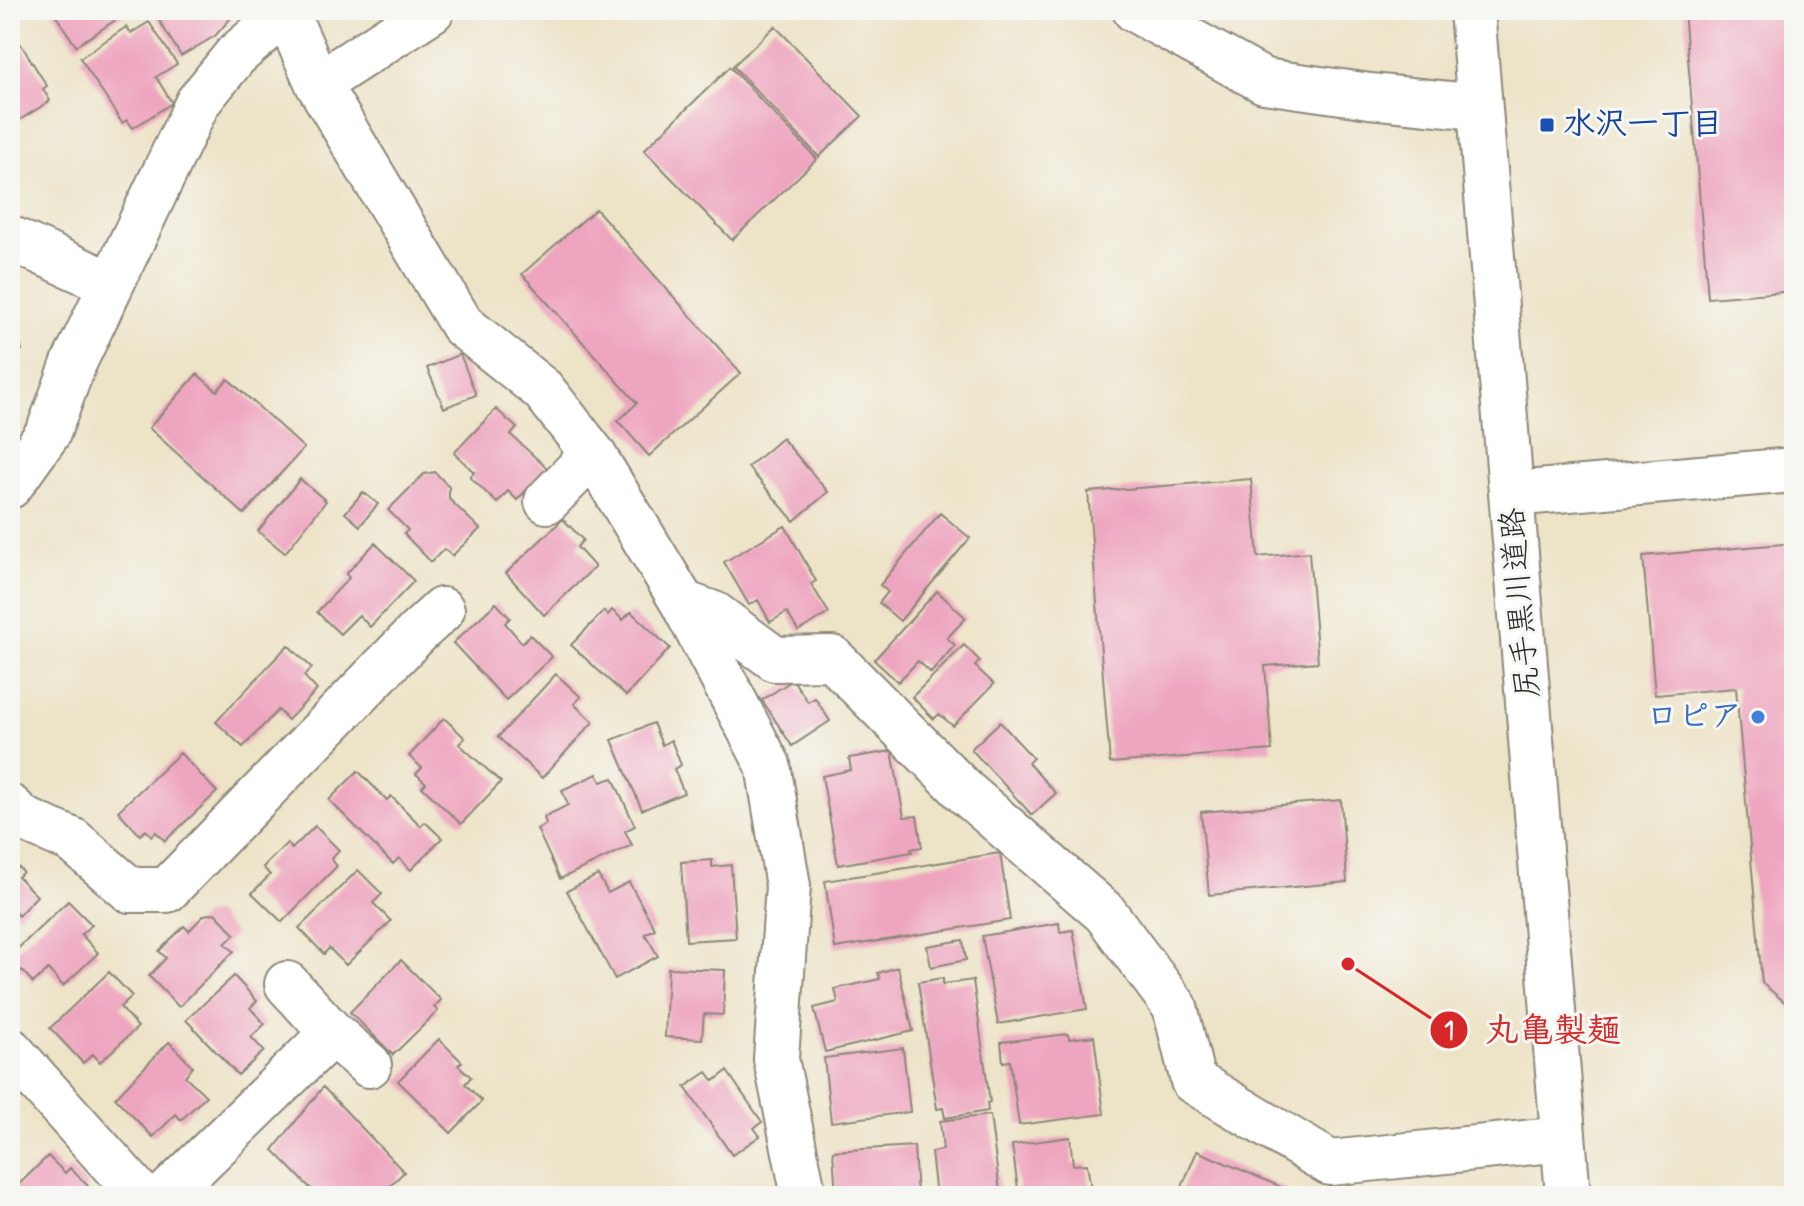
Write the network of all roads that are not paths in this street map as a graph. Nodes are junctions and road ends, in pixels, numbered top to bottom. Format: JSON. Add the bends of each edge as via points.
{"nodes":[{"id":1,"x":432,"y":10,"type":"edge"},
{"id":2,"x":1135,"y":10,"type":"edge"},
{"id":3,"x":1472,"y":10,"type":"edge"},
{"id":4,"x":286,"y":11,"type":"edge"},
{"id":5,"x":318,"y":84,"type":"junction"},
{"id":6,"x":1478,"y":107,"type":"junction"},
{"id":7,"x":10,"y":238,"type":"edge"},
{"id":8,"x":111,"y":284,"type":"junction"},
{"id":9,"x":593,"y":454,"type":"junction"},
{"id":10,"x":1794,"y":470,"type":"edge"},
{"id":11,"x":10,"y":486,"type":"edge"},
{"id":12,"x":1512,"y":494,"type":"junction"},
{"id":13,"x":547,"y":501,"type":"dead end"},
{"id":14,"x":683,"y":603,"type":"junction"},
{"id":15,"x":430,"y":621,"type":"dead end"},
{"id":16,"x":10,"y":807,"type":"edge"},
{"id":17,"x":287,"y":984,"type":"dead end"},
{"id":18,"x":332,"y":1033,"type":"junction"},
{"id":19,"x":10,"y":1050,"type":"edge"},
{"id":20,"x":369,"y":1065,"type":"dead end"},
{"id":21,"x":1563,"y":1139,"type":"junction"},
{"id":22,"x":141,"y":1196,"type":"edge"},
{"id":23,"x":165,"y":1196,"type":"edge"},
{"id":24,"x":804,"y":1196,"type":"edge"},
{"id":25,"x":1568,"y":1196,"type":"edge"}],
"edges":[{"from":1,"to":5,"type":"street"},
{"from":2,"to":6,"type":"street","via":[[1264,81]]},
{"from":3,"to":6,"type":"street","name":"尻手黒川道路"},
{"from":4,"to":5,"type":"street"},
{"from":4,"to":8,"type":"street","via":[[236,55],[198,102]]},
{"from":5,"to":9,"type":"street","via":[[462,325],[543,390]]},
{"from":6,"to":12,"type":"street","name":"尻手黒川道路"},
{"from":7,"to":8,"type":"street"},
{"from":8,"to":11,"type":"street","via":[[48,433]]},
{"from":9,"to":13,"type":"street"},
{"from":9,"to":14,"type":"street"},
{"from":10,"to":12,"type":"street"},
{"from":12,"to":21,"type":"street","name":"尻手黒川道路"},
{"from":14,"to":21,"type":"street","via":[[714,614],[775,659],[832,658],[965,792],[1105,913],[1175,1007],[1193,1081],[1330,1163]]},
{"from":14,"to":24,"type":"street","via":[[768,765],[788,886],[776,1059]]},
{"from":15,"to":16,"type":"street","via":[[167,890],[130,890],[72,840],[23,819]]},
{"from":17,"to":18,"type":"street"},
{"from":18,"to":20,"type":"street"},
{"from":18,"to":23,"type":"street"},
{"from":19,"to":22,"type":"street"},
{"from":21,"to":25,"type":"street","name":"尻手黒川道路"}]}
